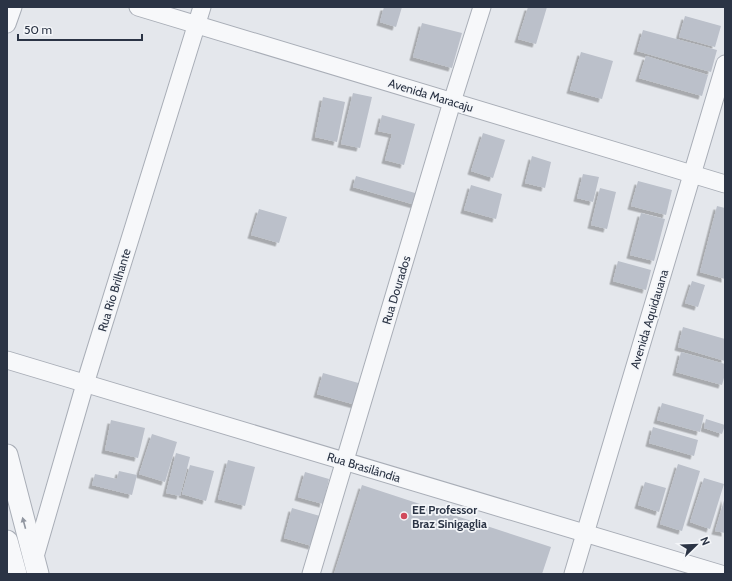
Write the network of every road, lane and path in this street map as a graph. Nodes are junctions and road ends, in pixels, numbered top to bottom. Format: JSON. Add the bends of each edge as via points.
{"nodes":[{"id":1,"x":13,"y":7,"type":"edge"},
{"id":2,"x":138,"y":7,"type":"edge"},
{"id":3,"x":202,"y":7,"type":"edge"},
{"id":4,"x":482,"y":7,"type":"edge"},
{"id":5,"x":7,"y":24,"type":"edge"},
{"id":6,"x":196,"y":24,"type":"junction"},
{"id":7,"x":725,"y":64,"type":"edge"},
{"id":8,"x":452,"y":102,"type":"junction"},
{"id":9,"x":692,"y":174,"type":"junction"},
{"id":10,"x":725,"y":184,"type":"edge"},
{"id":11,"x":7,"y":360,"type":"edge"},
{"id":12,"x":85,"y":384,"type":"junction"},
{"id":13,"x":7,"y":455,"type":"edge"},
{"id":14,"x":344,"y":461,"type":"junction"},
{"id":15,"x":585,"y":533,"type":"junction"},
{"id":16,"x":7,"y":541,"type":"edge"},
{"id":17,"x":34,"y":569,"type":"edge"},
{"id":18,"x":16,"y":574,"type":"edge"},
{"id":19,"x":311,"y":574,"type":"edge"},
{"id":20,"x":573,"y":574,"type":"edge"},
{"id":21,"x":721,"y":574,"type":"edge"}],
"edges":[{"from":1,"to":5,"type":"street"},
{"from":2,"to":6,"type":"street","name":"Avenida Maracaju"},
{"from":3,"to":6,"type":"street","name":"Rua Rio Brilhante"},
{"from":4,"to":8,"type":"street","name":"Rua Dourados"},
{"from":6,"to":8,"type":"street","name":"Avenida Maracaju"},
{"from":6,"to":12,"type":"street","name":"Rua Rio Brilhante"},
{"from":7,"to":9,"type":"street","name":"Avenida Aquidauana"},
{"from":8,"to":9,"type":"street","name":"Avenida Maracaju"},
{"from":8,"to":14,"type":"street","name":"Rua Dourados"},
{"from":9,"to":10,"type":"street","name":"Avenida Maracaju"},
{"from":9,"to":15,"type":"street","name":"Avenida Aquidauana"},
{"from":11,"to":12,"type":"street","name":"Rua Brasilândia"},
{"from":12,"to":14,"type":"street","name":"Rua Brasilândia"},
{"from":12,"to":17,"type":"street","name":"Rua Rio Brilhante"},
{"from":17,"to":13,"type":"street","one_way":true},
{"from":14,"to":15,"type":"street","name":"Rua Brasilândia"},
{"from":14,"to":19,"type":"street","name":"Rua Dourados"},
{"from":15,"to":20,"type":"street","name":"Avenida Aquidauana"},
{"from":15,"to":21,"type":"street","name":"Rua Brasilândia"},
{"from":16,"to":18,"type":"street"}]}
